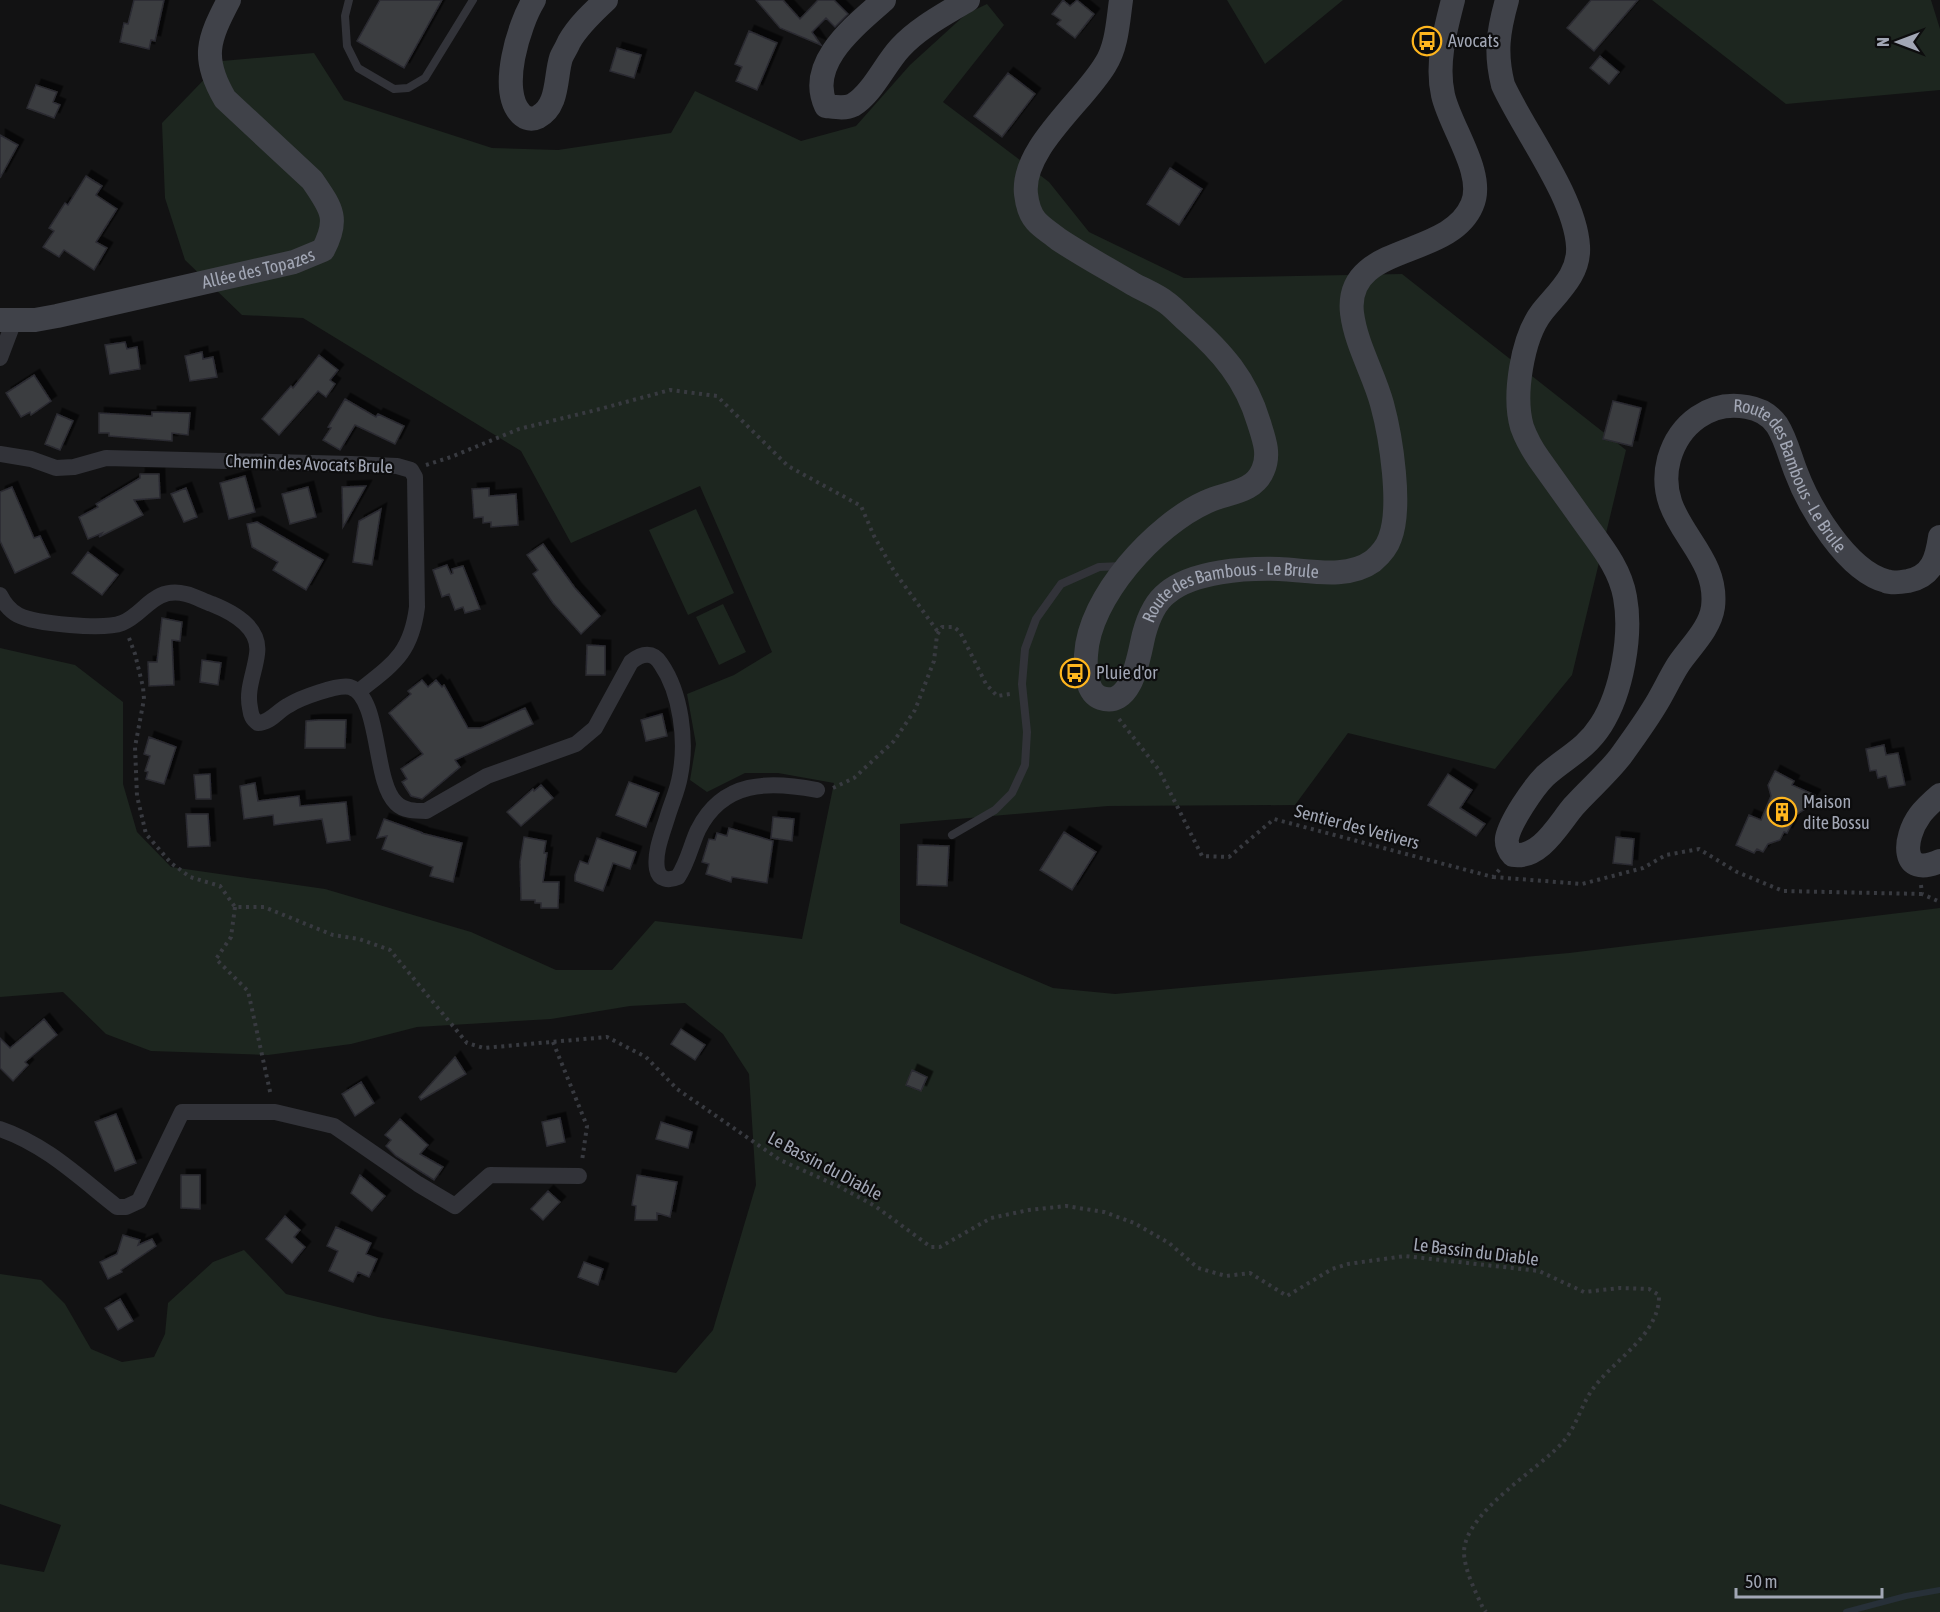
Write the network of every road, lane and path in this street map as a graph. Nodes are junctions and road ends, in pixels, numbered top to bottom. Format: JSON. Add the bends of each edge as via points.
{"nodes":[{"id":1,"x":229,"y":0,"type":"edge"},
{"id":2,"x":349,"y":0,"type":"edge"},
{"id":3,"x":474,"y":0,"type":"edge"},
{"id":4,"x":534,"y":0,"type":"edge"},
{"id":5,"x":606,"y":0,"type":"edge"},
{"id":6,"x":884,"y":0,"type":"edge"},
{"id":7,"x":968,"y":0,"type":"edge"},
{"id":8,"x":1121,"y":0,"type":"edge"},
{"id":9,"x":1453,"y":0,"type":"edge"},
{"id":10,"x":1507,"y":0,"type":"edge"},
{"id":11,"x":7,"y":321,"type":"edge"},
{"id":12,"x":0,"y":358,"type":"edge"},
{"id":13,"x":0,"y":454,"type":"edge"},
{"id":14,"x":413,"y":473,"type":"junction"},
{"id":15,"x":1940,"y":537,"type":"edge"},
{"id":16,"x":1128,"y":566,"type":"junction"},
{"id":17,"x":1,"y":600,"type":"edge"},
{"id":18,"x":122,"y":622,"type":"junction"},
{"id":19,"x":938,"y":632,"type":"junction"},
{"id":20,"x":1022,"y":684,"type":"junction"},
{"id":21,"x":358,"y":692,"type":"junction"},
{"id":22,"x":1104,"y":699,"type":"junction"},
{"id":23,"x":817,"y":790,"type":"joint"},
{"id":24,"x":1940,"y":795,"type":"edge"},
{"id":25,"x":952,"y":835,"type":"dead end"},
{"id":26,"x":1513,"y":855,"type":"junction"},
{"id":27,"x":1940,"y":861,"type":"edge"},
{"id":28,"x":1493,"y":877,"type":"junction"},
{"id":29,"x":1922,"y":894,"type":"dead end"},
{"id":30,"x":235,"y":907,"type":"junction"},
{"id":31,"x":553,"y":1042,"type":"junction"},
{"id":32,"x":274,"y":1112,"type":"junction"},
{"id":33,"x":0,"y":1129,"type":"edge"},
{"id":34,"x":579,"y":1176,"type":"joint"},
{"id":35,"x":1486,"y":1612,"type":"edge"}],
"edges":[{"from":1,"to":11,"type":"main road","name":"Allée des Topazes","via":[[213,30],[210,49],[217,85],[225,99],[312,180],[333,223],[323,250],[294,262],[57,316]]},
{"from":2,"to":3,"type":"lane","via":[[345,15],[347,46],[358,68],[394,89],[408,88],[425,78]]},
{"from":4,"to":5,"type":"main road","via":[[523,22],[510,85],[517,108],[529,119],[550,105],[561,58],[570,40]]},
{"from":6,"to":7,"type":"main road","via":[[827,58],[820,85],[826,106],[851,106],[863,98],[901,46]]},
{"from":8,"to":16,"type":"main road","via":[[1108,62],[1036,153],[1026,174],[1030,210],[1038,224],[1078,252],[1167,303],[1218,349],[1253,403],[1267,454],[1266,464],[1254,483],[1183,515],[1160,532]]},
{"from":9,"to":22,"type":"main road","name":"Route des Bambous - Le Brule","via":[[1443,39],[1443,95],[1474,176],[1472,207],[1442,237],[1376,263],[1362,275],[1352,292],[1352,312],[1383,405],[1394,466],[1395,519],[1389,543],[1359,570],[1272,568],[1208,574],[1182,584],[1165,594],[1153,609],[1138,669],[1124,691]]},
{"from":10,"to":26,"type":"main road","via":[[1497,45],[1503,85],[1565,199],[1578,246],[1574,271],[1530,330],[1520,383],[1522,425],[1539,459],[1617,569],[1628,625],[1611,708],[1588,744],[1544,777],[1529,796],[1507,838]]},
{"from":11,"to":12,"type":"street"},
{"from":13,"to":14,"type":"street","name":"Chemin des Avocats Brule","via":[[56,468],[106,458],[397,466]]},
{"from":14,"to":19,"type":"path","via":[[519,429],[670,390],[717,396],[788,466],[861,506],[894,572]]},
{"from":14,"to":21,"type":"street","name":"Chemin des Avocats Brule","via":[[417,607],[411,638],[393,664]]},
{"from":15,"to":26,"type":"main road","name":"Route des Bambous - Le Brule","via":[[1936,559],[1925,573],[1910,580],[1886,582],[1845,553],[1826,528],[1809,501],[1777,424],[1766,413],[1735,404],[1715,407],[1692,421],[1678,438],[1670,458],[1667,497],[1709,574],[1713,606],[1709,622],[1619,758],[1548,838],[1529,854]]},
{"from":16,"to":20,"type":"lane","via":[[1099,567],[1061,584],[1032,629],[1025,649]]},
{"from":16,"to":22,"type":"main road","via":[[1115,579],[1095,614],[1087,639],[1085,662],[1090,690]]},
{"from":17,"to":18,"type":"street","via":[[28,619],[99,627]]},
{"from":18,"to":21,"type":"street","via":[[150,601],[173,593],[232,612],[253,632],[257,644],[248,699],[251,715],[258,723],[267,722],[290,704],[339,686]]},
{"from":18,"to":30,"type":"path","via":[[143,687],[135,747],[137,796],[146,834],[171,863],[190,877],[220,886]]},
{"from":19,"to":20,"type":"path","via":[[942,627],[954,627],[960,632],[986,684],[997,696],[1008,695]]},
{"from":19,"to":23,"type":"path","via":[[934,661],[915,710],[894,741],[854,778]]},
{"from":20,"to":25,"type":"lane","via":[[1027,732],[1025,765],[1012,794],[995,810]]},
{"from":21,"to":23,"type":"street","via":[[365,702],[394,802],[404,809],[426,811],[487,776],[576,744],[595,728],[631,662],[639,655],[657,658],[668,674],[681,724],[680,776],[658,848],[657,872],[666,880],[678,877],[706,817],[735,792],[761,785]]},
{"from":22,"to":28,"type":"path","name":"Sentier des Vetivers","via":[[1159,770],[1202,856],[1229,857],[1274,819]]},
{"from":24,"to":27,"type":"main road","via":[[1919,816],[1907,854],[1919,866]]},
{"from":26,"to":28,"type":"path"},
{"from":28,"to":29,"type":"path","via":[[1582,884],[1643,868],[1666,855],[1699,849],[1737,872],[1783,891]]},
{"from":30,"to":31,"type":"path","name":"Le Bassin du Diable","via":[[264,907],[333,934],[390,950],[467,1043],[484,1048]]},
{"from":30,"to":32,"type":"path","via":[[231,937],[216,959],[248,991]]},
{"from":31,"to":34,"type":"path","via":[[587,1126]]},
{"from":31,"to":35,"type":"path","name":"Le Bassin du Diable","via":[[607,1037],[646,1057],[677,1089],[780,1160],[875,1206],[931,1248],[940,1247],[991,1218],[1066,1206],[1134,1222],[1169,1243],[1198,1269],[1226,1276],[1250,1273],[1287,1296],[1332,1269],[1405,1256],[1539,1271],[1584,1292],[1649,1289],[1659,1295],[1659,1308],[1647,1330],[1593,1389],[1564,1441],[1482,1513],[1469,1536],[1464,1552],[1470,1580]]},
{"from":32,"to":33,"type":"street","via":[[182,1112],[139,1201],[126,1207],[117,1207],[50,1154]]},
{"from":32,"to":34,"type":"street","via":[[334,1126],[455,1206],[490,1175]]}]}
